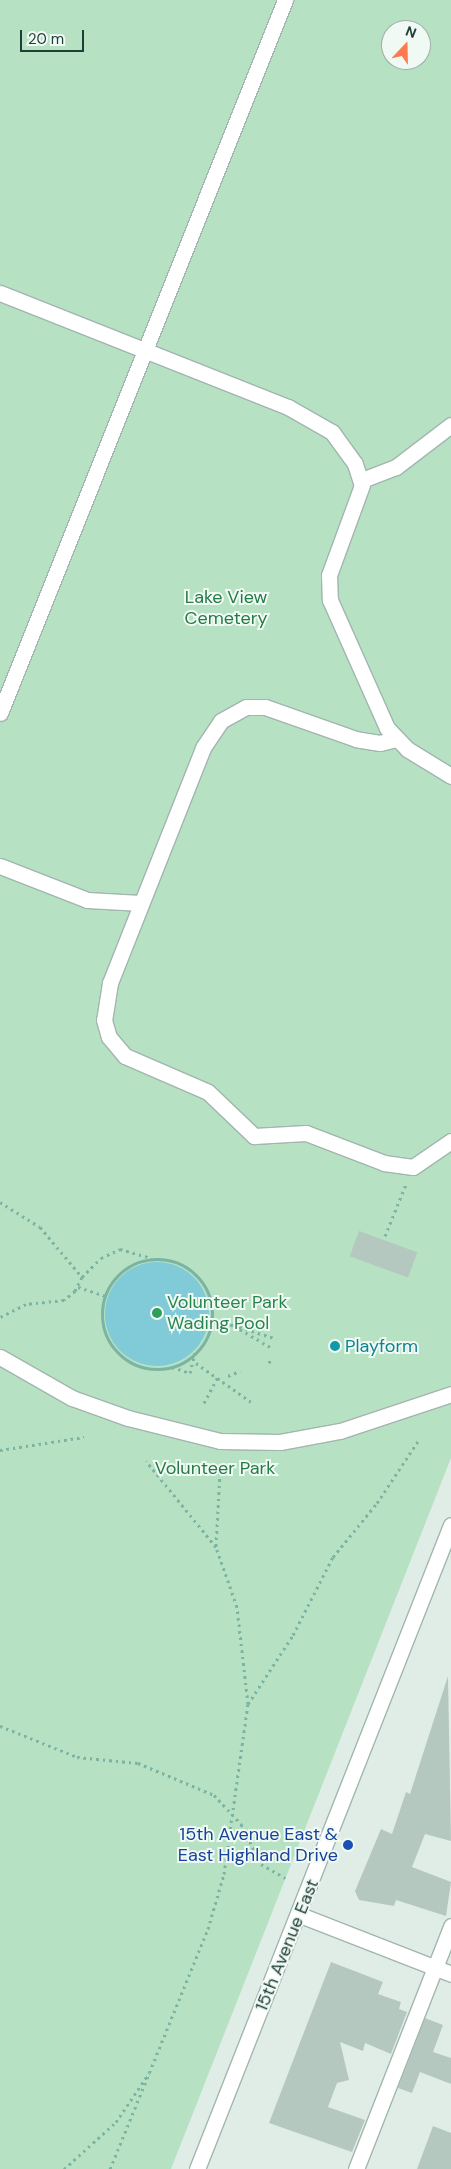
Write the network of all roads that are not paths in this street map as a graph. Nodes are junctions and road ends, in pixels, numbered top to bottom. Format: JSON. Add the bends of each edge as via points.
{"nodes":[{"id":1,"x":285,"y":0,"type":"edge"},
{"id":2,"x":0,"y":293,"type":"edge"},
{"id":3,"x":143,"y":350,"type":"junction"},
{"id":4,"x":451,"y":425,"type":"edge"},
{"id":5,"x":362,"y":480,"type":"junction"},
{"id":6,"x":0,"y":713,"type":"edge"},
{"id":7,"x":396,"y":739,"type":"junction"},
{"id":8,"x":451,"y":776,"type":"edge"},
{"id":9,"x":0,"y":866,"type":"edge"},
{"id":10,"x":141,"y":903,"type":"junction"},
{"id":11,"x":451,"y":1142,"type":"edge"},
{"id":12,"x":0,"y":1357,"type":"edge"},
{"id":13,"x":451,"y":1394,"type":"edge"},
{"id":14,"x":451,"y":1525,"type":"edge"},
{"id":15,"x":300,"y":1916,"type":"junction"},
{"id":16,"x":451,"y":1926,"type":"edge"},
{"id":17,"x":435,"y":1968,"type":"junction"},
{"id":18,"x":451,"y":1974,"type":"edge"},
{"id":19,"x":197,"y":2169,"type":"edge"},
{"id":20,"x":356,"y":2169,"type":"edge"}],
"edges":[{"from":1,"to":3,"type":"street"},
{"from":2,"to":3,"type":"street"},
{"from":3,"to":5,"type":"street","via":[[317,421],[348,452]]},
{"from":3,"to":6,"type":"street"},
{"from":4,"to":5,"type":"street","via":[[408,460]]},
{"from":5,"to":7,"type":"street","via":[[327,590],[377,710]]},
{"from":7,"to":8,"type":"street"},
{"from":7,"to":10,"type":"street","via":[[380,743],[356,740],[265,707],[246,707],[229,714],[206,742]]},
{"from":9,"to":10,"type":"street","via":[[87,900]]},
{"from":10,"to":11,"type":"street","via":[[104,1012],[109,1037],[125,1056],[208,1092],[254,1136],[306,1133],[384,1163],[413,1167]]},
{"from":12,"to":13,"type":"street","via":[[72,1398],[128,1418],[220,1441],[280,1442],[340,1431]]},
{"from":14,"to":15,"type":"street","name":"15th Avenue East"},
{"from":15,"to":17,"type":"street"},
{"from":15,"to":19,"type":"street","name":"15th Avenue East"},
{"from":16,"to":17,"type":"street"},
{"from":17,"to":18,"type":"street"},
{"from":17,"to":20,"type":"street"}]}
